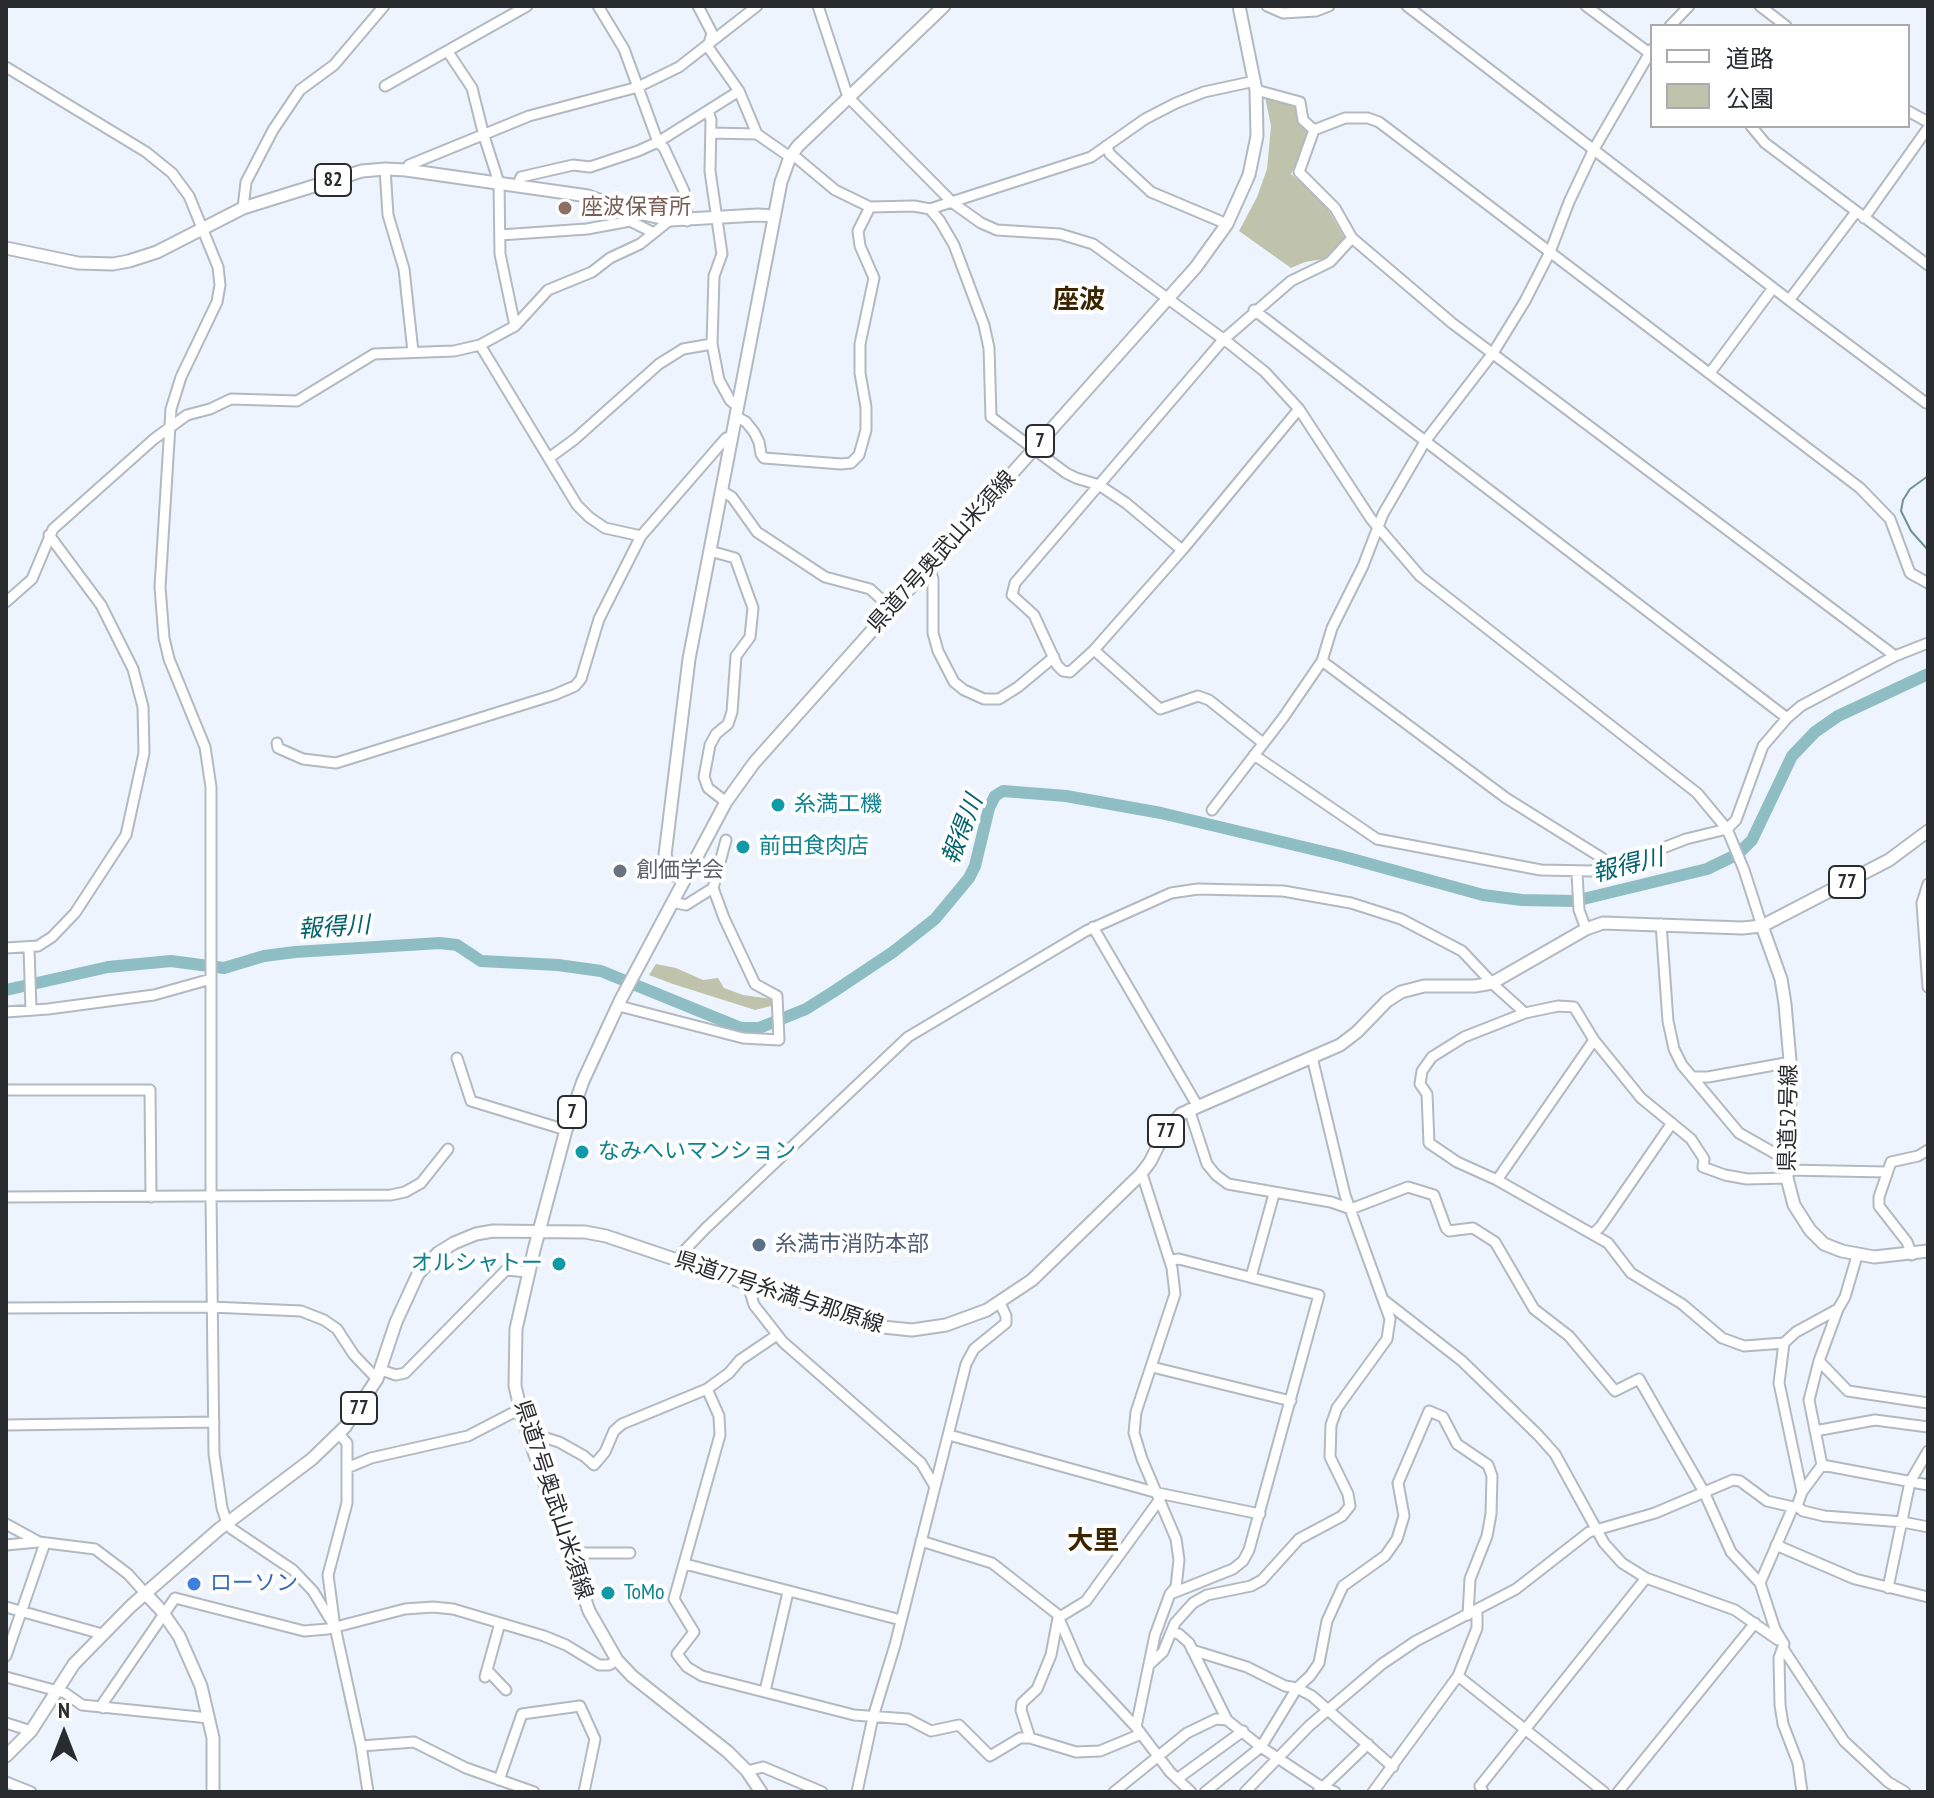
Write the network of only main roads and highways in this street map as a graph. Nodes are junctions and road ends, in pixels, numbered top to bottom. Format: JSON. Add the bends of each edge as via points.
{"nodes":[{"id":1,"x":944,"y":6,"type":"edge"},
{"id":2,"x":1239,"y":6,"type":"edge"},
{"id":3,"x":774,"y":216,"type":"junction"},
{"id":4,"x":6,"y":248,"type":"edge"},
{"id":5,"x":1928,"y":831,"type":"edge"},
{"id":6,"x":683,"y":880,"type":"junction"},
{"id":7,"x":1762,"y":926,"type":"junction"},
{"id":8,"x":539,"y":1230,"type":"junction"},
{"id":9,"x":1928,"y":1251,"type":"edge"},
{"id":10,"x":145,"y":1593,"type":"junction"},
{"id":11,"x":8,"y":1752,"type":"edge"},
{"id":12,"x":213,"y":1792,"type":"edge"},
{"id":13,"x":761,"y":1792,"type":"edge"}],
"edges":[{"from":1,"to":3,"type":"main road","via":[[791,155]]},
{"from":2,"to":6,"type":"main road","name":"県道7号奥武山米須線","number":"7","via":[[1257,124],[1243,192],[1227,224],[754,763]]},
{"from":3,"to":4,"type":"main road","number":"82","via":[[687,221],[632,216],[588,196],[385,169],[362,171],[243,208],[143,257],[113,264],[62,261]]},
{"from":3,"to":6,"type":"main road","via":[[689,659],[665,855],[671,872]]},
{"from":5,"to":7,"type":"main road","name":"県道77号糸満与那原線","number":"77","via":[[1889,860]]},
{"from":6,"to":8,"type":"main road","name":"県道7号奥武山米須線","number":"7","via":[[583,1081]]},
{"from":7,"to":8,"type":"main road","name":"県道77号糸満与那原線","number":"77","via":[[1612,922],[1586,929],[1492,983],[1401,992],[1350,1038],[1193,1107],[1169,1127],[1140,1175],[1032,1280],[1000,1303],[946,1325],[898,1329],[863,1323],[595,1234]]},
{"from":7,"to":9,"type":"main road","name":"県道52号線","via":[[1781,979],[1791,1062],[1787,1174],[1794,1205],[1824,1244],[1857,1256]]},
{"from":8,"to":10,"type":"main road","name":"県道77号糸満与那原線","number":"77","via":[[476,1234],[438,1253],[410,1290],[379,1375],[339,1434]]},
{"from":8,"to":13,"type":"main road","name":"県道7号奥武山米須線","number":"7","via":[[514,1342],[515,1386],[589,1611],[617,1660],[747,1771]]},
{"from":10,"to":11,"type":"main road","name":"県道77号糸満与那原線","number":"77","via":[[68,1671],[31,1731]]},
{"from":10,"to":12,"type":"main road","via":[[165,1615],[201,1686],[213,1738]]}]}
